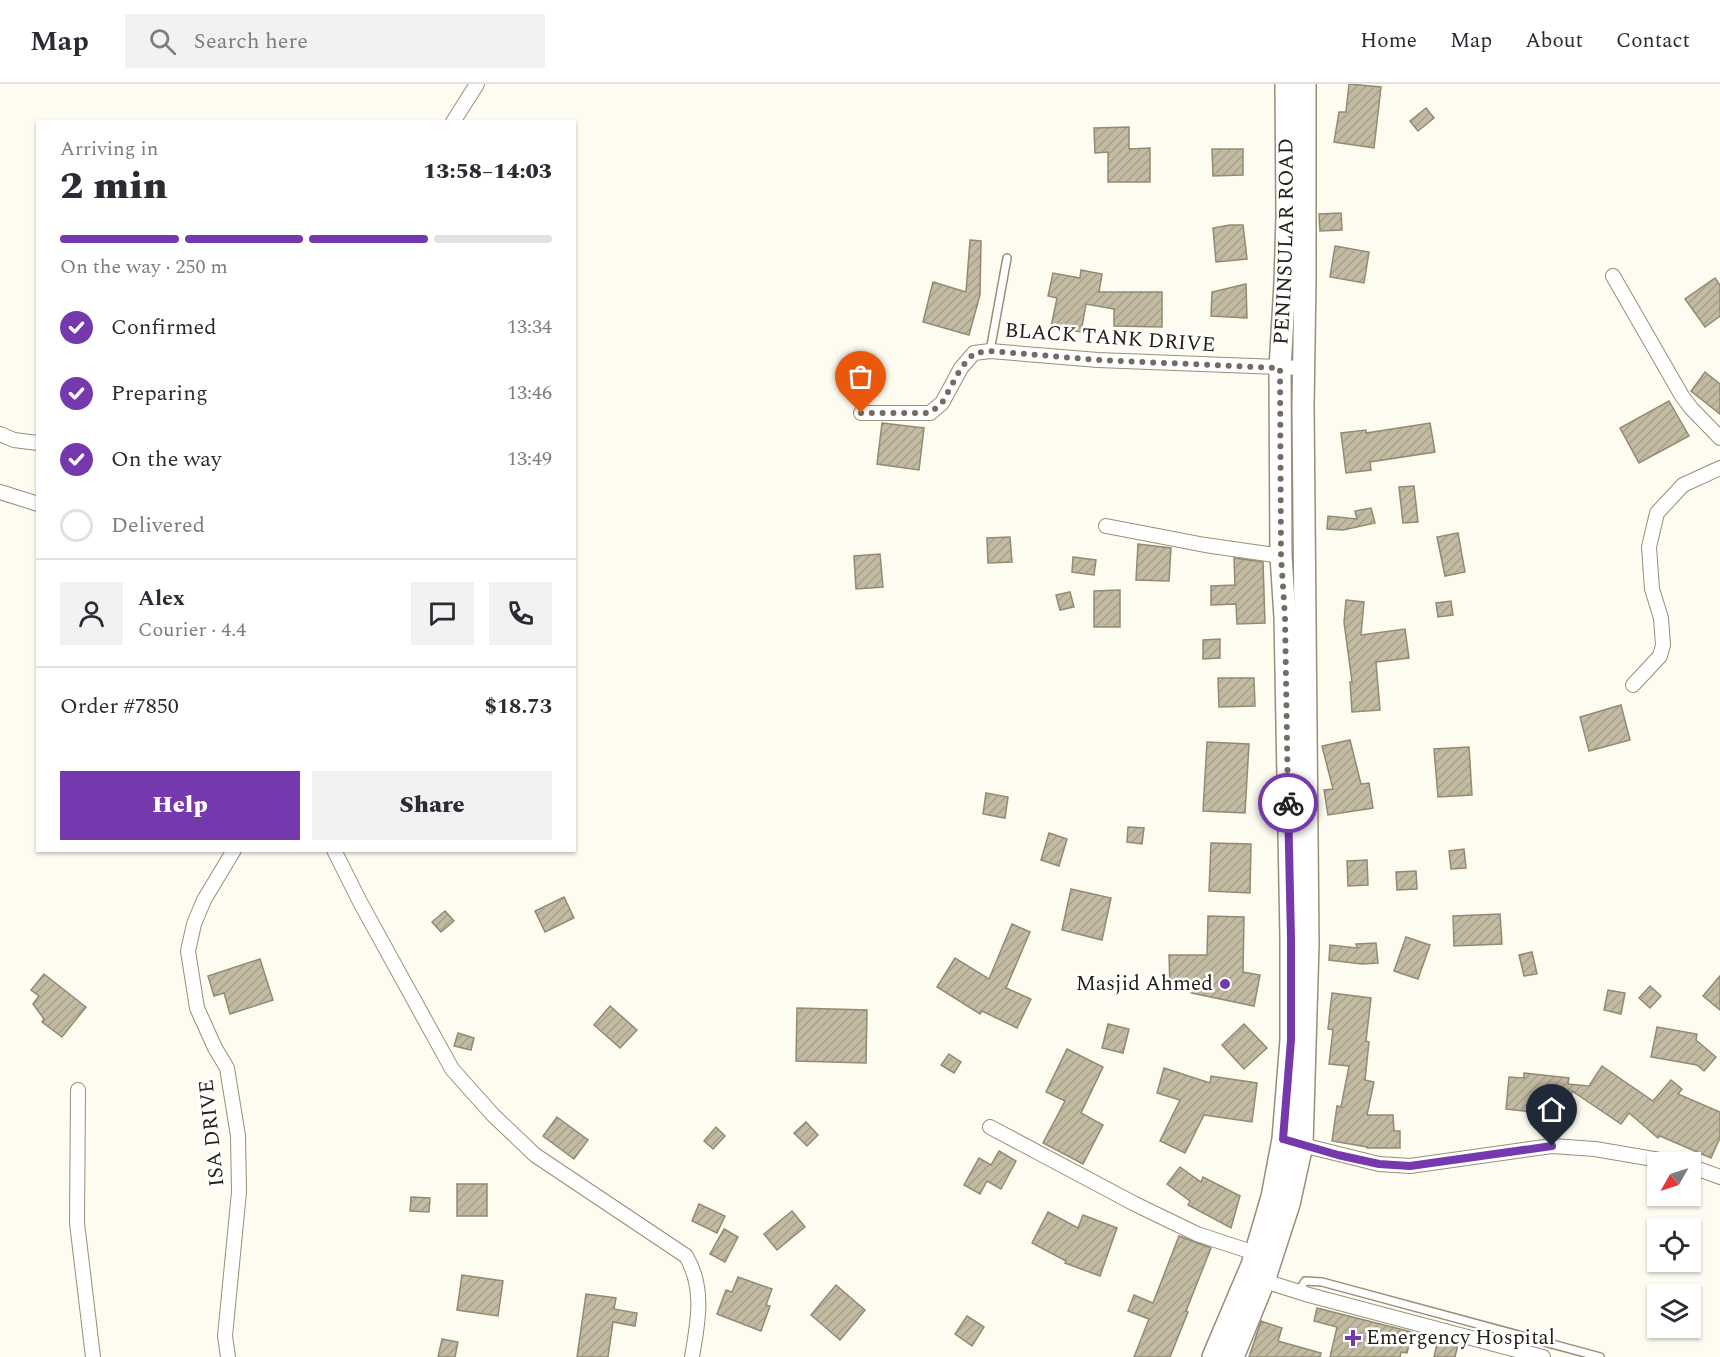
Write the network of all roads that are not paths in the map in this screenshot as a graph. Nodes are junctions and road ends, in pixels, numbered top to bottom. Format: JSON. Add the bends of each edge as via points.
{"nodes":[{"id":1,"x":477,"y":84,"type":"edge"},
{"id":2,"x":1286,"y":84,"type":"edge"},
{"id":3,"x":1305,"y":84,"type":"edge"},
{"id":4,"x":454,"y":120,"type":"edge"},
{"id":5,"x":1007,"y":258,"type":"dead end"},
{"id":6,"x":1613,"y":276,"type":"dead end"},
{"id":7,"x":990,"y":351,"type":"junction"},
{"id":8,"x":1280,"y":368,"type":"junction"},
{"id":9,"x":1303,"y":368,"type":"junction"},
{"id":10,"x":861,"y":413,"type":"dead end"},
{"id":11,"x":0,"y":434,"type":"edge"},
{"id":12,"x":1720,"y":438,"type":"edge"},
{"id":13,"x":36,"y":443,"type":"edge"},
{"id":14,"x":1720,"y":468,"type":"edge"},
{"id":15,"x":0,"y":492,"type":"edge"},
{"id":16,"x":36,"y":503,"type":"edge"},
{"id":17,"x":1106,"y":526,"type":"dead end"},
{"id":18,"x":1281,"y":556,"type":"junction"},
{"id":19,"x":1633,"y":685,"type":"dead end"},
{"id":20,"x":233,"y":852,"type":"edge"},
{"id":21,"x":335,"y":852,"type":"edge"},
{"id":22,"x":78,"y":1090,"type":"dead end"},
{"id":23,"x":990,"y":1127,"type":"dead end"},
{"id":24,"x":1293,"y":1142,"type":"junction"},
{"id":25,"x":1647,"y":1158,"type":"edge"},
{"id":26,"x":1701,"y":1170,"type":"edge"},
{"id":27,"x":1719,"y":1175,"type":"edge"},
{"id":28,"x":1255,"y":1253,"type":"junction"},
{"id":29,"x":1256,"y":1278,"type":"junction"},
{"id":30,"x":1299,"y":1291,"type":"junction"},
{"id":31,"x":93,"y":1357,"type":"edge"},
{"id":32,"x":228,"y":1357,"type":"edge"},
{"id":33,"x":692,"y":1357,"type":"edge"},
{"id":34,"x":1213,"y":1357,"type":"edge"},
{"id":35,"x":1233,"y":1357,"type":"edge"},
{"id":36,"x":1543,"y":1357,"type":"edge"},
{"id":37,"x":1600,"y":1357,"type":"edge"}],
"edges":[{"from":1,"to":4,"type":"street"},
{"from":2,"to":8,"type":"main road","name":"PENINSULAR ROAD","via":[[1287,239]]},
{"from":3,"to":9,"type":"main road","name":"PENINSULAR ROAD"},
{"from":5,"to":7,"type":"lane"},
{"from":6,"to":12,"type":"street","via":[[1682,396]]},
{"from":7,"to":8,"type":"street","name":"BLACK TANK DRIVE"},
{"from":7,"to":10,"type":"street","name":"BLACK TANK DRIVE","via":[[974,353],[942,403],[930,413]]},
{"from":8,"to":9,"type":"street","name":"BLACK TANK DRIVE"},
{"from":8,"to":18,"type":"main road","name":"PENINSULAR ROAD"},
{"from":9,"to":24,"type":"main road","name":"PENINSULAR ROAD","via":[[1308,945]]},
{"from":11,"to":13,"type":"street"},
{"from":14,"to":19,"type":"street","via":[[1683,485],[1657,513],[1649,547],[1663,645],[1660,656]]},
{"from":15,"to":16,"type":"street"},
{"from":17,"to":18,"type":"street"},
{"from":18,"to":24,"type":"main road","name":"PENINSULAR ROAD"},
{"from":20,"to":32,"type":"street","name":"ISA DRIVE","via":[[204,900],[188,951],[196,1008],[227,1068],[238,1136],[239,1192],[225,1336]]},
{"from":21,"to":33,"type":"street","via":[[452,1069],[535,1155],[686,1256],[695,1271],[700,1302]]},
{"from":22,"to":31,"type":"street","via":[[77,1223]]},
{"from":23,"to":28,"type":"street","via":[[1187,1229]]},
{"from":24,"to":25,"type":"street","via":[[1379,1164],[1410,1166],[1552,1146]]},
{"from":24,"to":28,"type":"main road","name":"PENINSULAR ROAD"},
{"from":24,"to":29,"type":"main road","name":"PENINSULAR ROAD","via":[[1289,1204]]},
{"from":26,"to":27,"type":"street"},
{"from":28,"to":29,"type":"main road","name":"PENINSULAR ROAD"},
{"from":29,"to":30,"type":"street"},
{"from":29,"to":34,"type":"main road","name":"PENINSULAR ROAD"},
{"from":29,"to":35,"type":"main road","name":"PENINSULAR ROAD"},
{"from":30,"to":36,"type":"street"},
{"from":30,"to":37,"type":"lane","via":[[1305,1281],[1322,1282]]}]}
